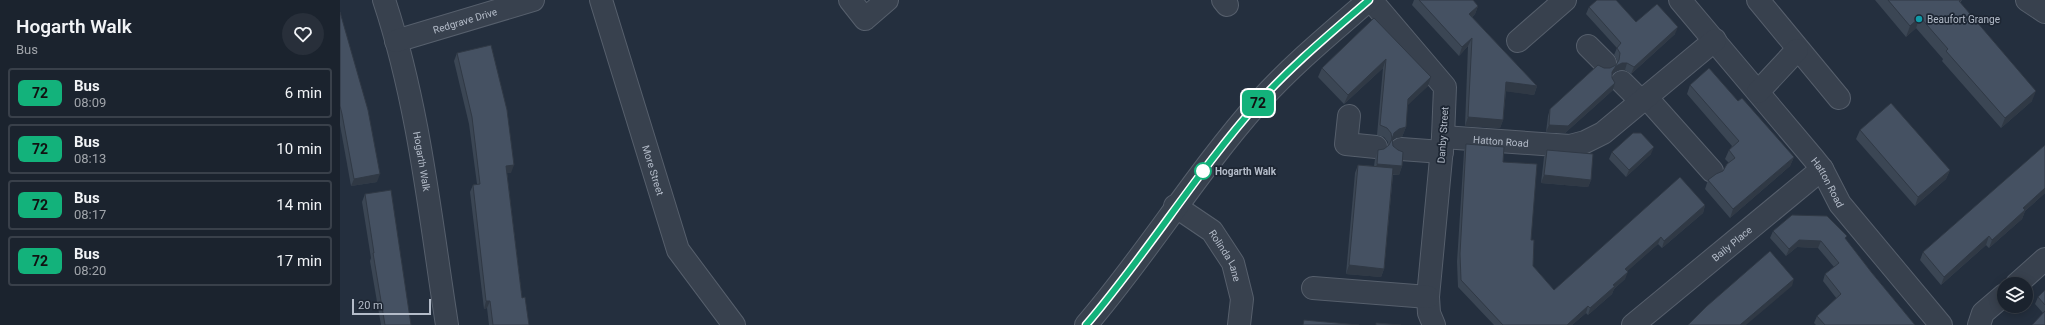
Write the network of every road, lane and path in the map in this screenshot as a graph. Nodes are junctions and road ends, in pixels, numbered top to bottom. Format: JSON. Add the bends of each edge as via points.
{"nodes":[{"id":1,"x":384,"y":0,"type":"edge"},
{"id":2,"x":533,"y":0,"type":"edge"},
{"id":3,"x":601,"y":0,"type":"edge"},
{"id":4,"x":850,"y":0,"type":"edge"},
{"id":5,"x":887,"y":0,"type":"edge"},
{"id":6,"x":1370,"y":0,"type":"edge"},
{"id":7,"x":1565,"y":0,"type":"edge"},
{"id":8,"x":1680,"y":0,"type":"edge"},
{"id":9,"x":1758,"y":0,"type":"edge"},
{"id":10,"x":2027,"y":0,"type":"edge"},
{"id":11,"x":2045,"y":12,"type":"edge"},
{"id":12,"x":1715,"y":40,"type":"junction"},
{"id":13,"x":396,"y":41,"type":"junction"},
{"id":14,"x":1518,"y":41,"type":"dead end"},
{"id":15,"x":1588,"y":46,"type":"dead end"},
{"id":16,"x":1797,"y":50,"type":"junction"},
{"id":17,"x":1605,"y":63,"type":"dead end"},
{"id":18,"x":1622,"y":82,"type":"dead end"},
{"id":19,"x":1758,"y":92,"type":"junction"},
{"id":20,"x":1839,"y":98,"type":"dead end"},
{"id":21,"x":1644,"y":99,"type":"junction"},
{"id":22,"x":1348,"y":116,"type":"dead end"},
{"id":23,"x":1443,"y":145,"type":"junction"},
{"id":24,"x":1376,"y":147,"type":"dead end"},
{"id":25,"x":1401,"y":149,"type":"dead end"},
{"id":26,"x":1822,"y":169,"type":"junction"},
{"id":27,"x":1712,"y":171,"type":"dead end"},
{"id":28,"x":1175,"y":206,"type":"junction"},
{"id":29,"x":2045,"y":259,"type":"edge"},
{"id":30,"x":2025,"y":277,"type":"edge"},
{"id":31,"x":1313,"y":288,"type":"dead end"},
{"id":32,"x":1428,"y":297,"type":"junction"},
{"id":33,"x":1997,"y":301,"type":"edge"},
{"id":34,"x":1641,"y":323,"type":"edge"},
{"id":35,"x":447,"y":325,"type":"edge"},
{"id":36,"x":734,"y":325,"type":"edge"},
{"id":37,"x":1086,"y":325,"type":"edge"},
{"id":38,"x":1239,"y":325,"type":"edge"},
{"id":39,"x":1434,"y":325,"type":"edge"},
{"id":40,"x":1941,"y":325,"type":"edge"},
{"id":41,"x":1979,"y":325,"type":"edge"}],
"edges":[{"from":1,"to":13,"type":"street","name":"Hogarth Walk"},
{"from":2,"to":13,"type":"street","name":"Redgrave Drive"},
{"from":3,"to":36,"type":"street","name":"More Street","via":[[678,250]]},
{"from":4,"to":5,"type":"street","via":[[865,19]]},
{"from":6,"to":23,"type":"street","name":"Danby Street","via":[[1445,86]]},
{"from":6,"to":28,"type":"street","name":"Danby Street","via":[[1291,69],[1238,127]]},
{"from":7,"to":14,"type":"street"},
{"from":8,"to":12,"type":"street","name":"Hatton Road"},
{"from":9,"to":16,"type":"street"},
{"from":10,"to":11,"type":"street"},
{"from":12,"to":19,"type":"street","name":"Hatton Road"},
{"from":12,"to":21,"type":"street","name":"Hatton Road"},
{"from":13,"to":35,"type":"street","name":"Hogarth Walk","via":[[421,147]]},
{"from":15,"to":17,"type":"street"},
{"from":16,"to":19,"type":"street"},
{"from":16,"to":20,"type":"street"},
{"from":18,"to":21,"type":"street"},
{"from":19,"to":26,"type":"street","name":"Hatton Road"},
{"from":21,"to":23,"type":"street","name":"Hatton Road","via":[[1603,133],[1570,146]]},
{"from":21,"to":27,"type":"street"},
{"from":22,"to":24,"type":"street","via":[[1346,144]]},
{"from":23,"to":25,"type":"street","name":"Hatton Road"},
{"from":23,"to":32,"type":"street","name":"Danby Street"},
{"from":26,"to":34,"type":"street","name":"Baily Place"},
{"from":26,"to":40,"type":"street","name":"Hatton Road","via":[[1840,204]]},
{"from":28,"to":37,"type":"street","name":"Danby Street"},
{"from":28,"to":38,"type":"street","name":"Rolinda Lane","via":[[1212,231],[1233,263],[1242,299]]},
{"from":29,"to":30,"type":"street"},
{"from":31,"to":32,"type":"street"},
{"from":32,"to":39,"type":"street","name":"Danby Street","via":[[1429,313]]},
{"from":33,"to":41,"type":"street","via":[[1983,313]]}]}
